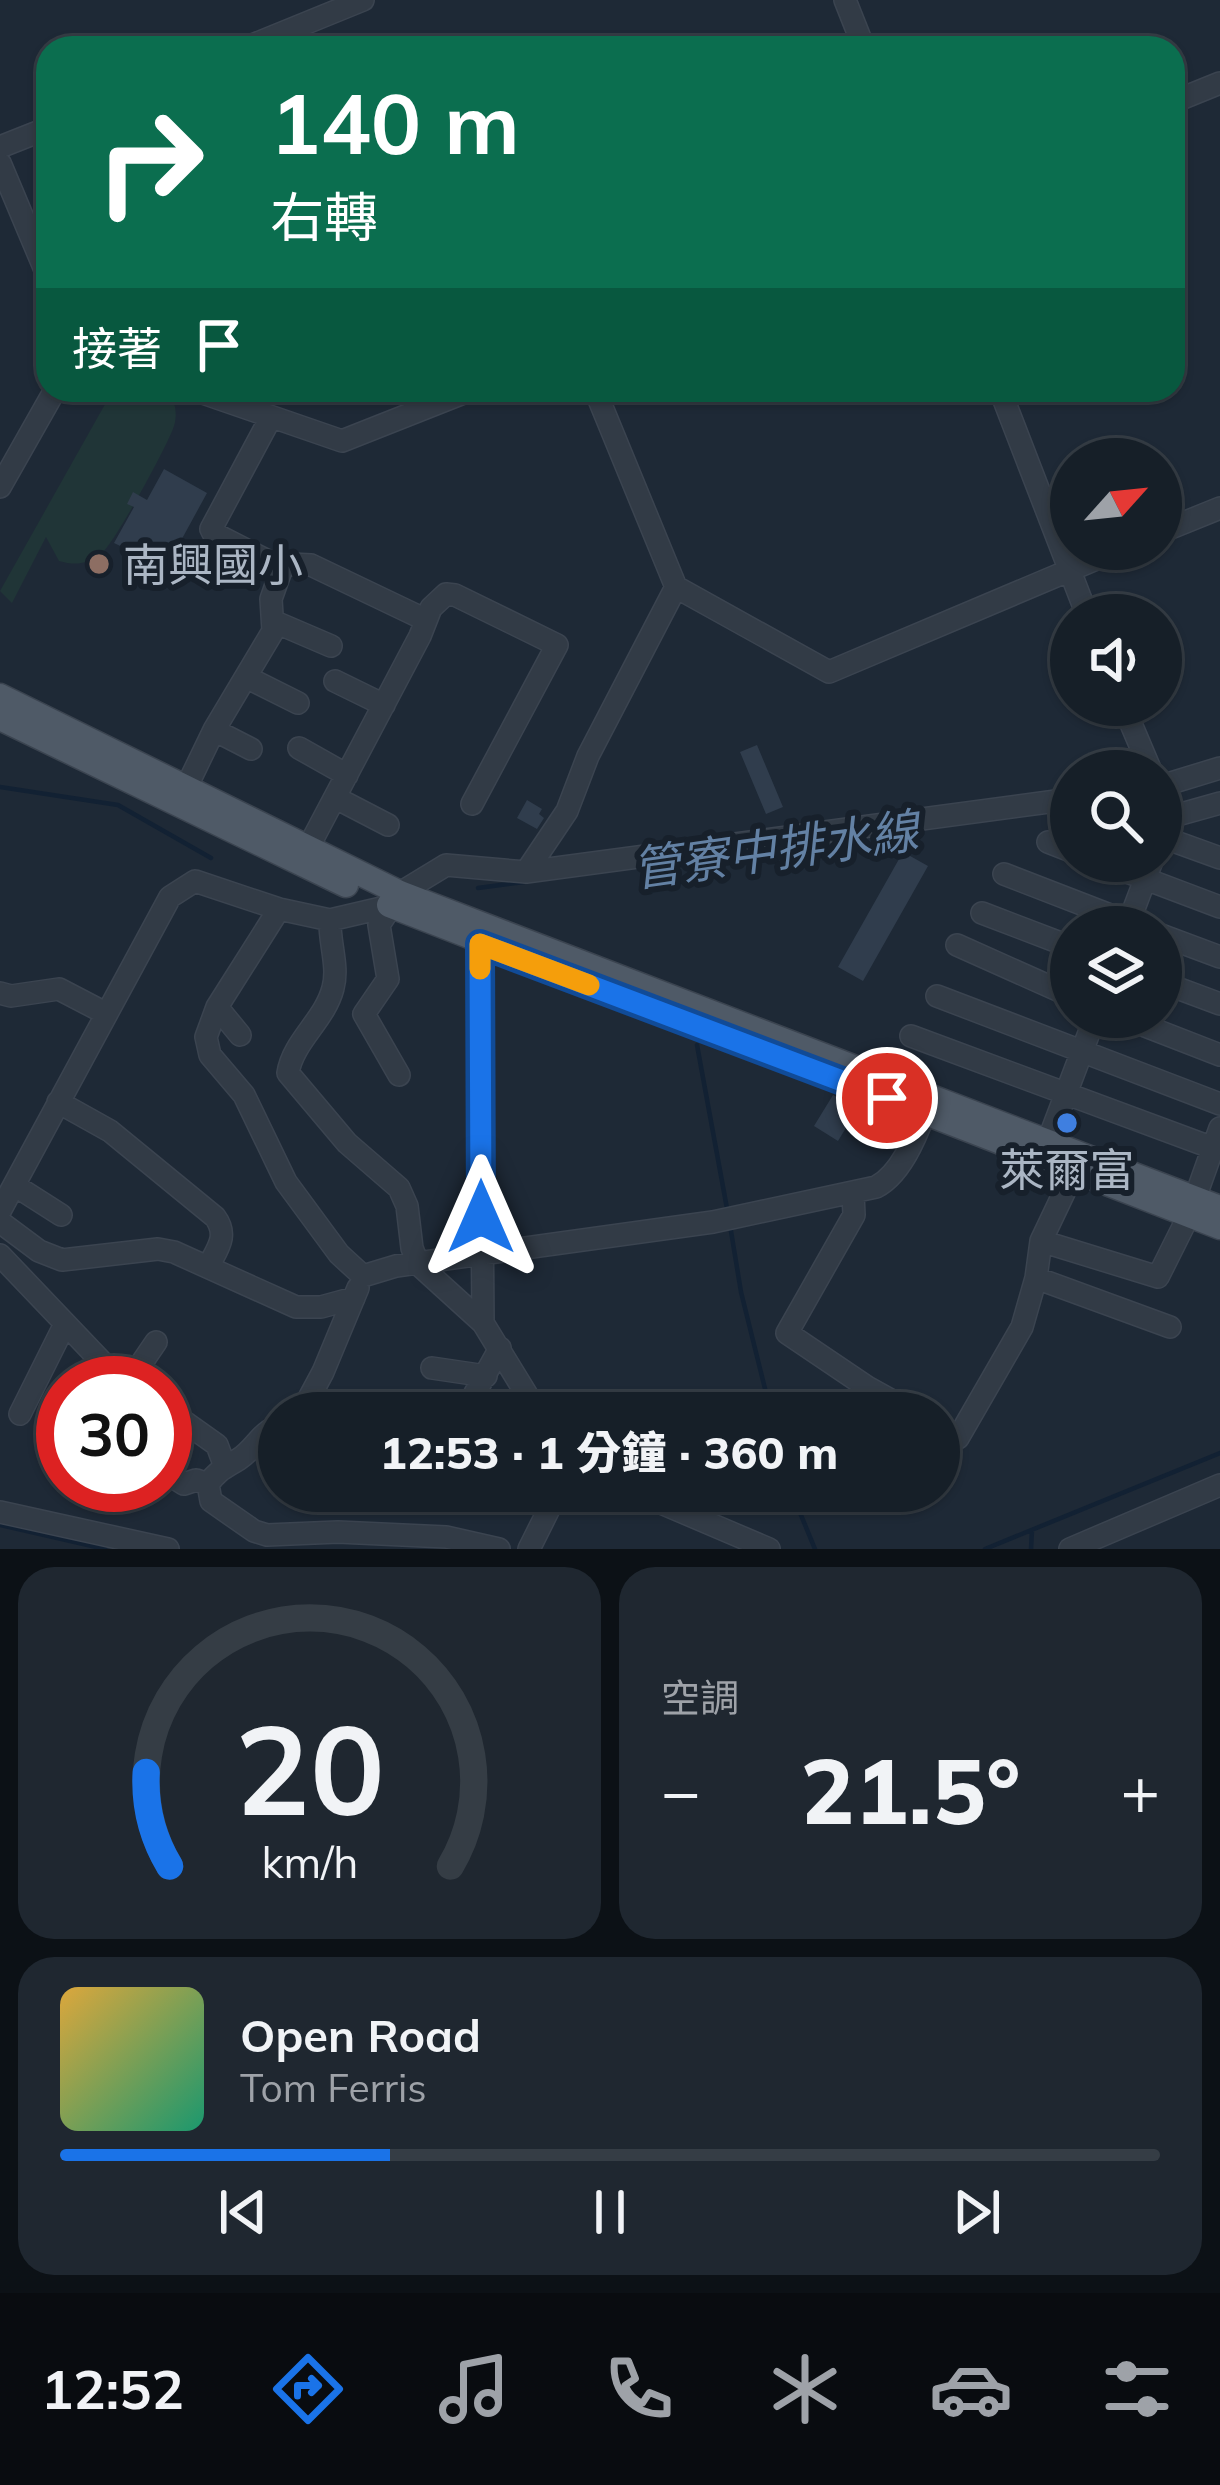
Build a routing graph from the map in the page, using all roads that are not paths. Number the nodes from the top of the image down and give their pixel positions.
1 (363, 0) edge
2 (845, 0) edge
3 (274, 36) edge
4 (859, 36) edge
5 (1220, 83) edge
6 (1185, 97) edge
7 (36, 133) edge
8 (0, 147) edge
9 (0, 164) edge
10 (36, 249) edge
11 (48, 402) edge
12 (229, 402) edge
13 (441, 402) edge
14 (600, 402) edge
15 (1005, 402) edge
16 (272, 417) junction
17 (0, 488) edge
18 (1220, 508) edge
19 (1050, 516) edge
20 (1182, 523) edge
21 (283, 565) junction
22 (1069, 570) edge
23 (676, 587) junction
24 (426, 620) junction
25 (275, 622) junction
26 (332, 646) dead end
27 (245, 677) junction
28 (335, 681) dead end
29 (0, 696) edge
30 (298, 703) dead end
31 (384, 705) junction
32 (0, 718) edge
33 (214, 730) junction
34 (298, 748) dead end
35 (251, 749) dead end
36 (1220, 768) edge
37 (347, 775) junction
38 (1182, 780) edge
39 (186, 788) junction
40 (336, 798) junction
41 (1050, 802) edge
42 (472, 804) dead end
43 (1217, 807) edge
44 (1182, 819) edge
45 (388, 825) dead end
46 (1182, 837) edge
47 (308, 848) junction
48 (1220, 858) edge
49 (526, 872) junction
50 (1004, 874) dead end
51 (1172, 882) edge
52 (395, 900) junction
53 (1084, 906) edge
54 (1220, 907) edge
55 (279, 909) junction
56 (982, 913) dead end
57 (330, 920) junction
58 (1050, 939) edge
59 (1182, 942) edge
60 (480, 944) junction
61 (957, 945) dead end
62 (1220, 957) edge
63 (1050, 987) edge
64 (1182, 990) edge
65 (0, 992) edge
66 (937, 996) dead end
67 (1220, 1004) edge
68 (217, 1007) junction
69 (105, 1013) junction
70 (240, 1035) dead end
71 (911, 1036) dead end
72 (1087, 1038) edge
73 (1178, 1038) edge
74 (1082, 1051) junction
75 (1220, 1054) edge
76 (399, 1075) dead end
77 (1064, 1092) junction
78 (58, 1102) junction
79 (1220, 1103) edge
80 (928, 1104) junction
81 (1217, 1138) edge
82 (1044, 1150) junction
83 (1078, 1163) junction
84 (14, 1186) junction
85 (853, 1193) junction
86 (1192, 1207) junction
87 (1220, 1208) edge
88 (0, 1211) edge
89 (61, 1215) dead end
90 (0, 1222) edge
91 (1220, 1227) edge
92 (1041, 1241) junction
93 (0, 1255) edge
94 (481, 1256) junction
95 (418, 1264) junction
96 (208, 1267) junction
97 (1036, 1279) junction
98 (359, 1287) junction
99 (483, 1323) junction
100 (64, 1326) junction
101 (1170, 1327) dead end
102 (156, 1342) dead end
103 (500, 1348) junction
104 (96, 1356) edge
105 (145, 1356) edge
106 (432, 1368) dead end
107 (486, 1376) junction
108 (312, 1392) edge
109 (476, 1392) edge
110 (526, 1392) edge
111 (875, 1392) edge
112 (20, 1414) dead end
113 (192, 1427) edge
114 (960, 1435) edge
115 (258, 1440) edge
116 (224, 1464) junction
117 (192, 1481) edge
118 (208, 1484) junction
119 (1220, 1485) edge
120 (0, 1512) edge
121 (548, 1512) edge
122 (682, 1512) edge
123 (168, 1549) edge
124 (499, 1549) edge
125 (529, 1549) edge
126 (769, 1549) edge
127 (1070, 1549) edge

1 - 3 street
2 - 4 street
5 - 6 street
7 - 8 street
9 - 10 street
11 - 17 street
12 - 16 street
13 - 16 street
14 - 23 street
15 - 19 street
16 - 21 street
18 - 20 street
21 - 24 street
21 - 25 street
22 - 23 street
23 - 49 street
24 - 31 street
24 - 42 street
25 - 26 street
25 - 27 street
27 - 30 street
27 - 33 street
28 - 31 street
29 - 39 main road
31 - 37 street
32 - 52 main road
33 - 35 street
33 - 39 street
34 - 37 street
36 - 38 street
37 - 40 street
39 - 47 main road
40 - 45 street
40 - 47 street
41 - 49 street
43 - 44 street
46 - 48 street
47 - 52 main road
49 - 52 street
50 - 53 street
51 - 54 street
52 - 57 street
52 - 60 main road
52 - 76 street
52 - 80 main road
55 - 57 street
55 - 68 street
55 - 69 street
56 - 58 street
57 - 95 street
59 - 62 street
60 - 80 main road
60 - 94 street
61 - 63 street
64 - 67 street
65 - 69 street
66 - 74 street
68 - 70 street
68 - 98 street
69 - 78 street
71 - 77 street
72 - 74 street
73 - 75 street
74 - 77 street
74 - 79 street
77 - 81 street
77 - 82 street
78 - 84 street
78 - 96 street
80 - 82 main road
80 - 85 street
81 - 86 street
82 - 83 main road
83 - 86 main road
83 - 92 street
84 - 88 street
84 - 89 street
85 - 94 street
85 - 111 street
86 - 87 main road
86 - 91 main road
86 - 92 street
90 - 96 street
92 - 97 street
93 - 100 street
94 - 95 street
94 - 99 street
95 - 98 street
95 - 99 street
96 - 98 street
97 - 101 street
97 - 114 street
98 - 108 street
99 - 103 street
100 - 104 street
100 - 112 street
102 - 105 street
103 - 107 street
103 - 110 street
106 - 107 street
107 - 109 street
113 - 116 street
115 - 116 street
116 - 118 street
117 - 118 street
118 - 124 street
119 - 127 street
120 - 123 street
121 - 125 street
122 - 126 street

